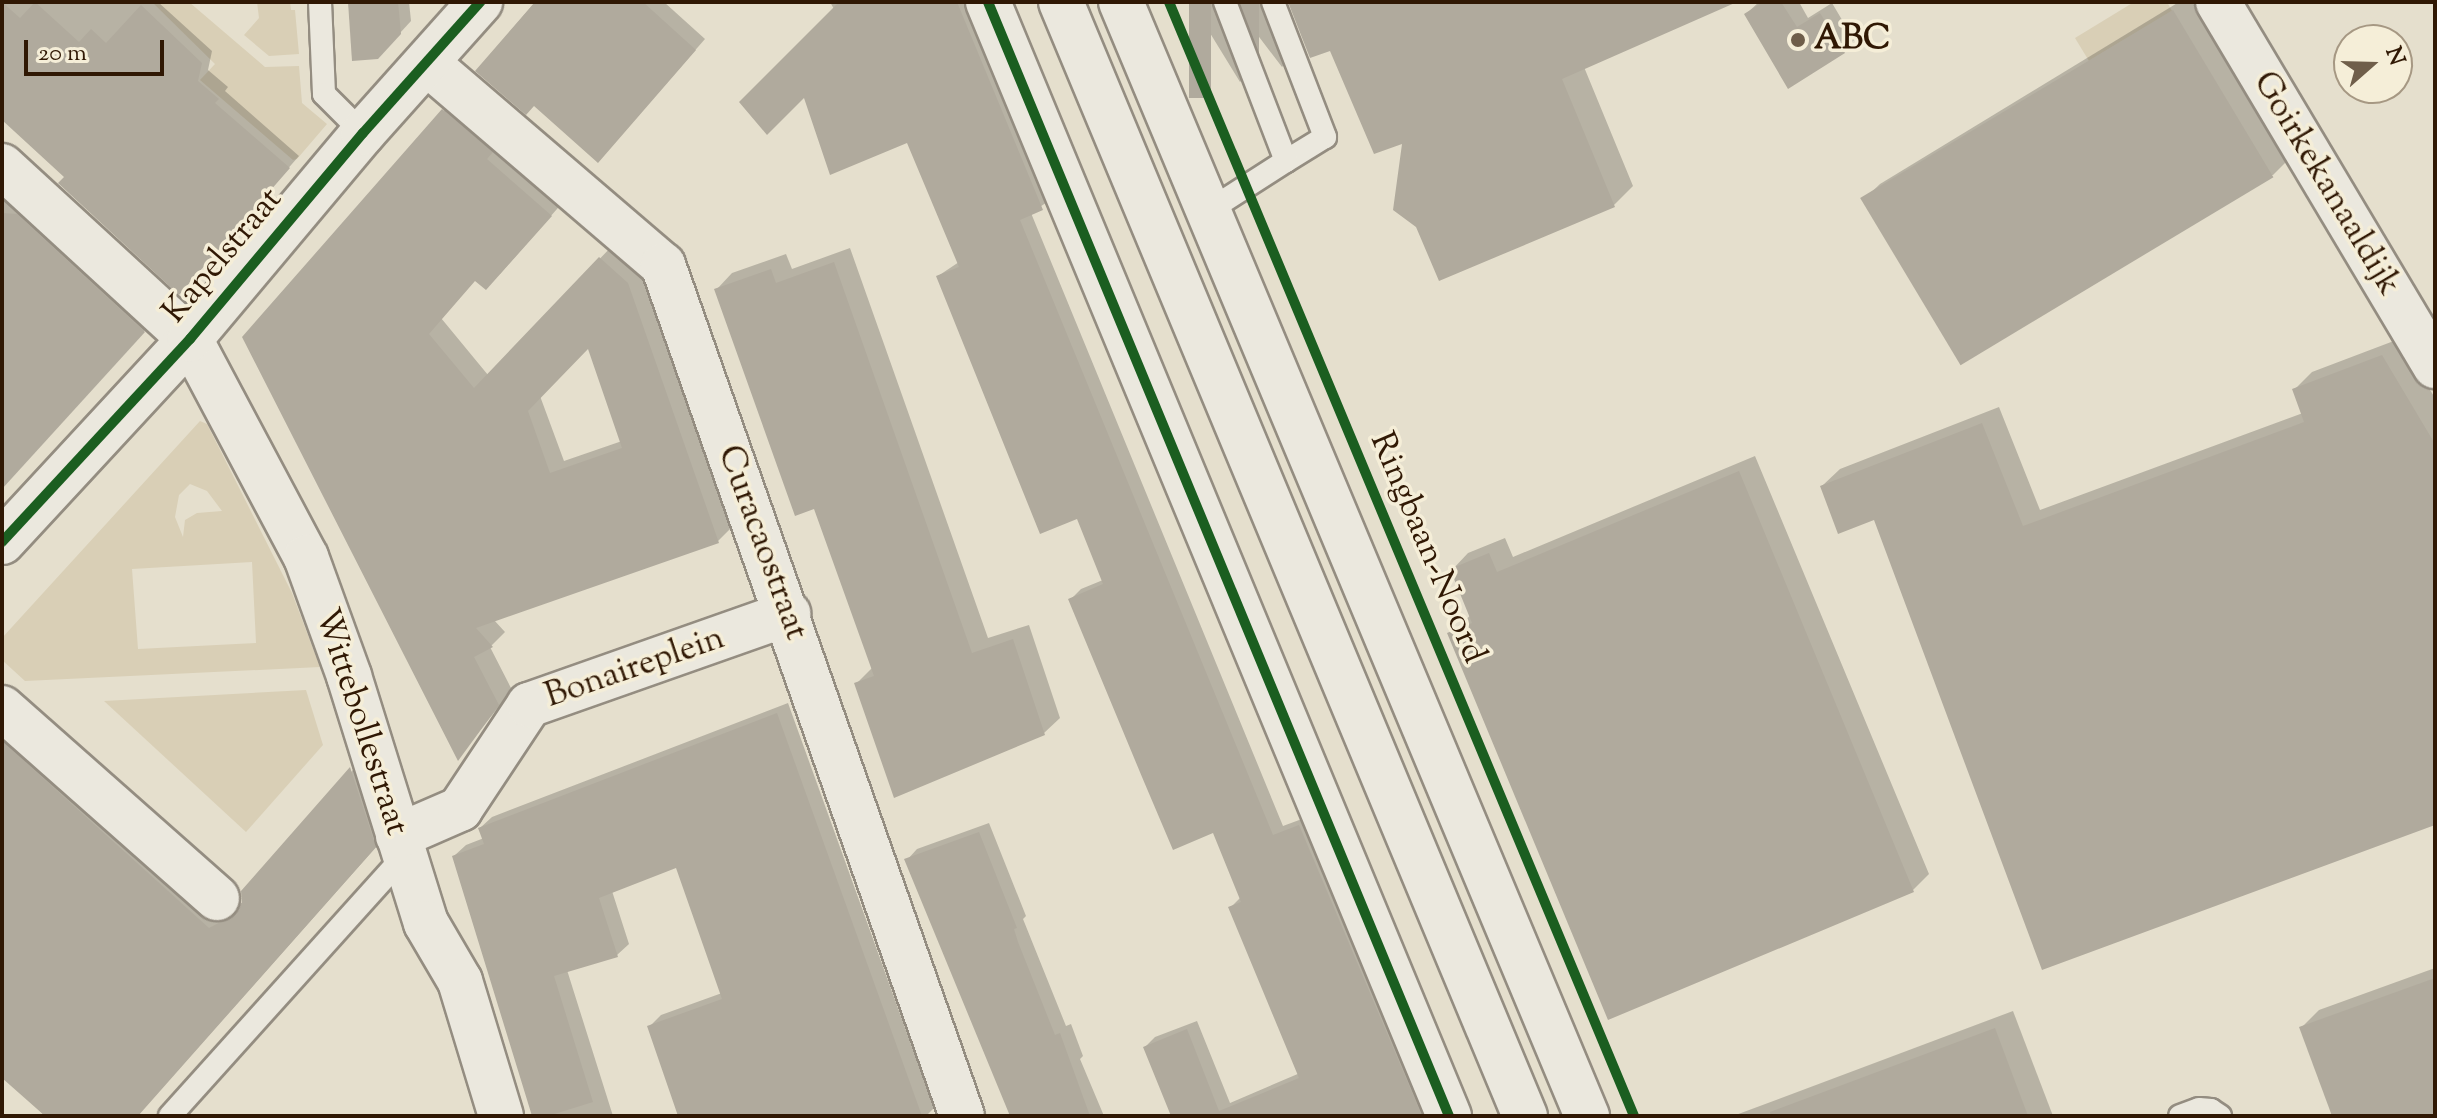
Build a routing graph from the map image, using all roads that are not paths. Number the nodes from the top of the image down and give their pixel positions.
1 (320, 2) edge
2 (480, 2) edge
3 (988, 2) edge
4 (1061, 2) edge
5 (1124, 2) edge
6 (1225, 2) edge
7 (1273, 2) edge
8 (2218, 2) edge
9 (427, 63) junction
10 (363, 133) junction
11 (1286, 161) junction
12 (2, 166) edge
13 (1208, 211) junction
14 (190, 339) junction
15 (2435, 366) edge
16 (2, 542) edge
17 (788, 614) junction
18 (2, 708) edge
19 (401, 846) junction
20 (217, 898) dead end
21 (170, 1116) edge
22 (501, 1116) edge
23 (962, 1116) edge
24 (1449, 1116) edge
25 (1525, 1116) edge
26 (1587, 1116) edge
27 (2180, 1116) edge
28 (2220, 1116) edge

1 - 10 lane
2 - 9 street, Kapelstraat
3 - 24 street
4 - 25 street
5 - 13 street
6 - 11 lane
7 - 11 lane
8 - 15 street, Goirkekanaaldijk
9 - 10 street, Kapelstraat
9 - 17 street, Curacaostraat
10 - 14 street, Kapelstraat
11 - 13 lane
12 - 14 street, Wittebollestraat
13 - 26 street
14 - 16 street, Kapelstraat
14 - 19 street, Wittebollestraat
17 - 19 street, Bonaireplein
17 - 23 street, Curacaostraat
18 - 20 street
19 - 21 lane
19 - 22 street, Wittebollestraat
27 - 28 lane

